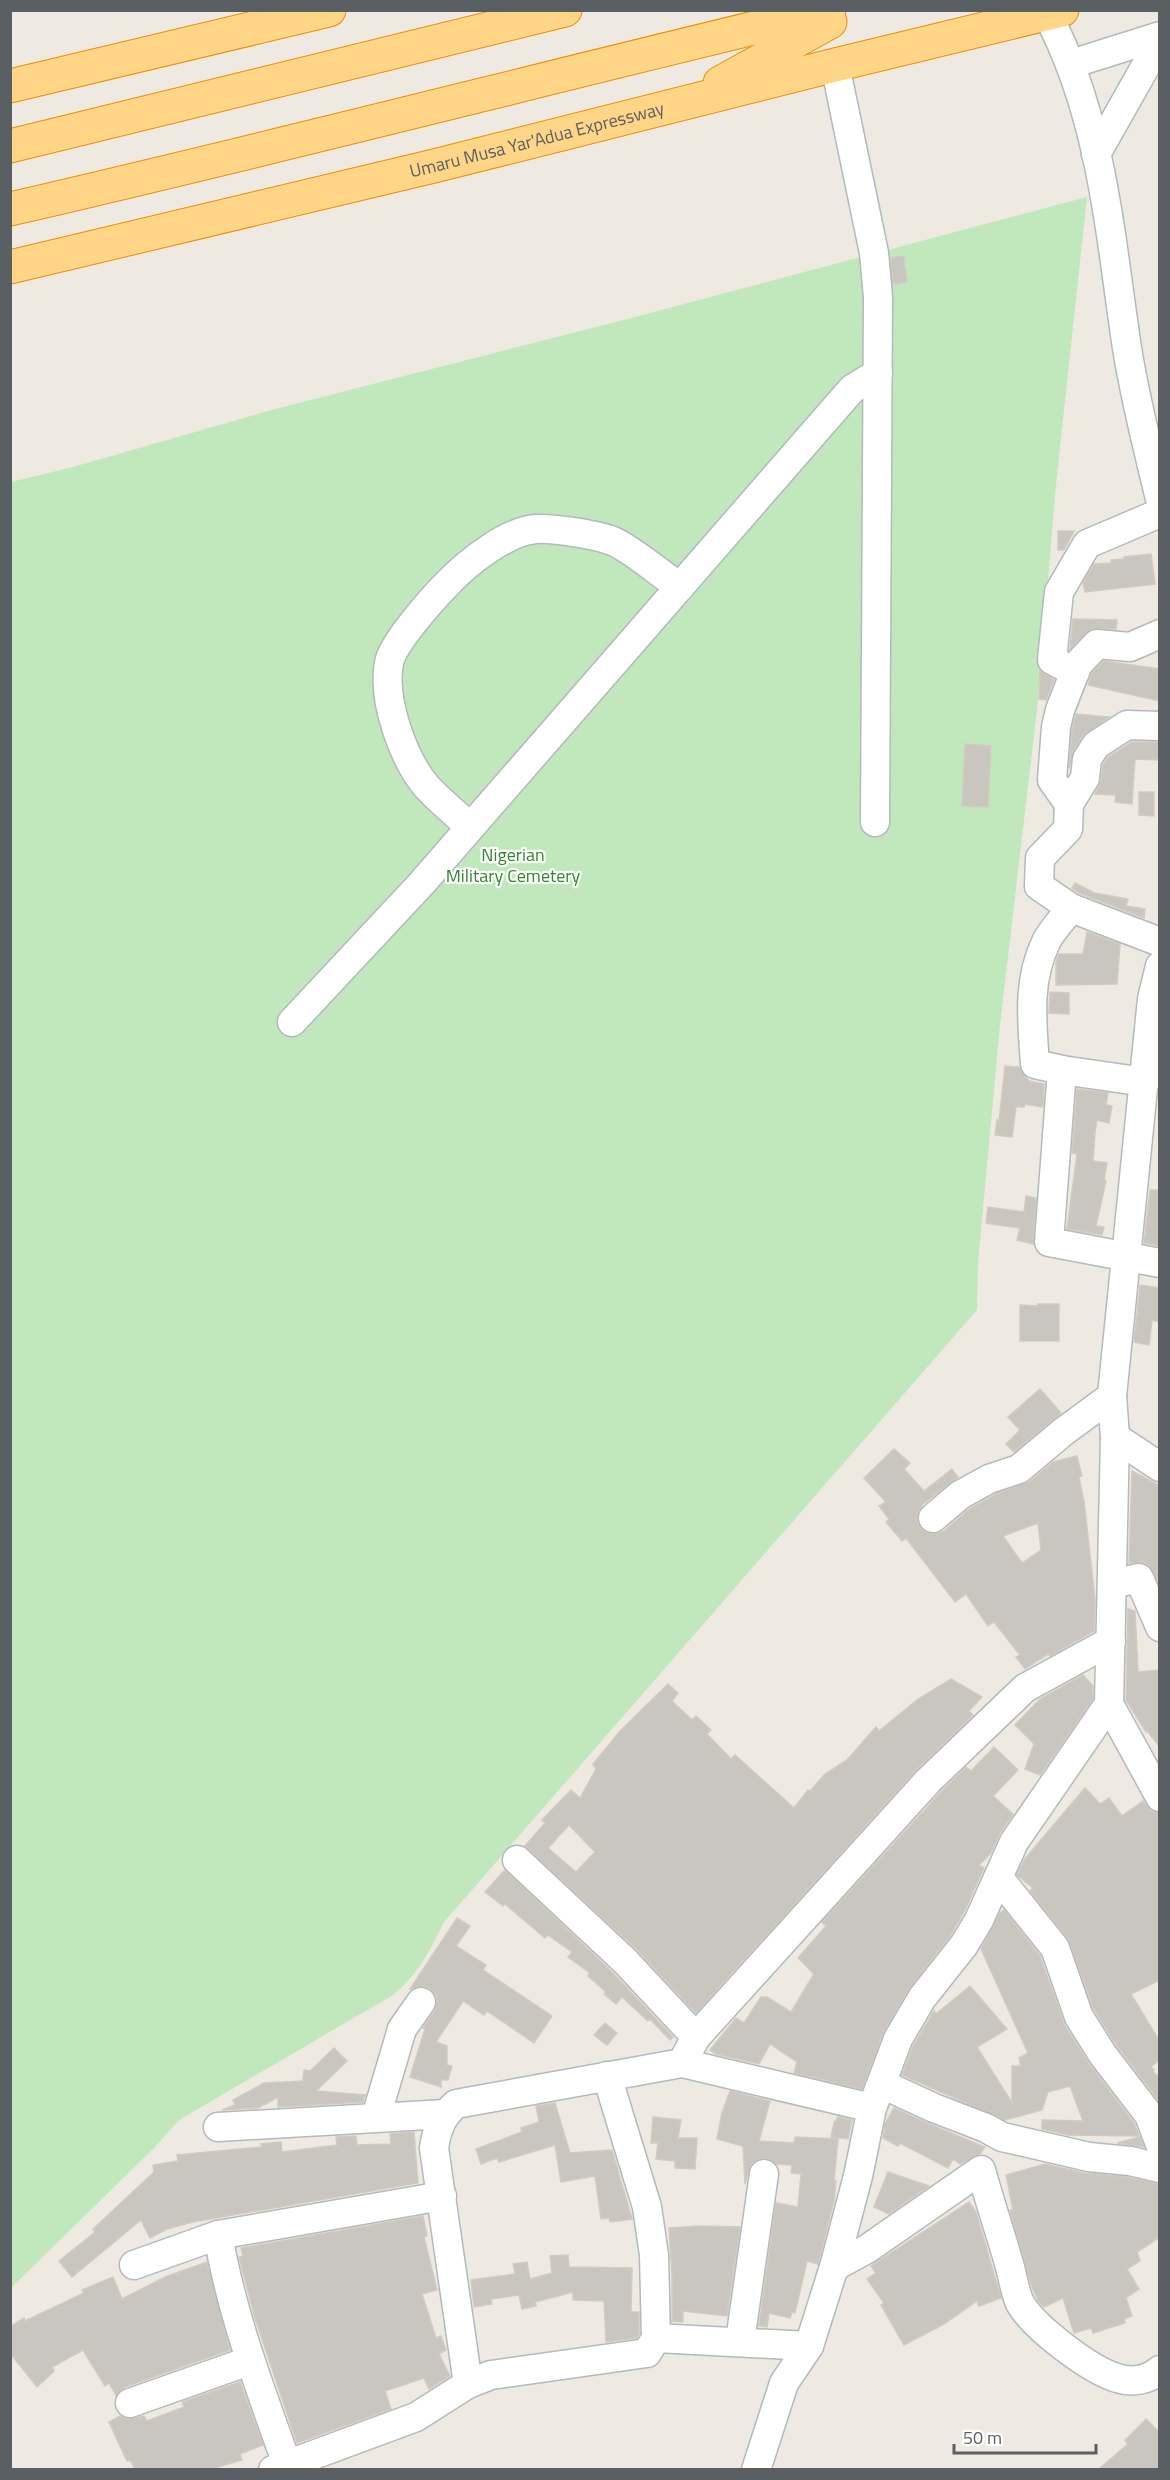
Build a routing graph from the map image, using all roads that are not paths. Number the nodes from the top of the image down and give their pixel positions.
1 (329, 10) edge
2 (565, 10) edge
3 (830, 10) edge
4 (850, 10) edge
5 (1054, 12) edge
6 (1160, 36) edge
7 (1160, 41) edge
8 (1071, 64) junction
9 (835, 65) junction
10 (10, 86) edge
11 (680, 106) junction
12 (10, 146) edge
13 (1096, 154) junction
14 (10, 209) edge
15 (10, 267) edge
16 (878, 373) junction
17 (1157, 481) edge
18 (1160, 513) edge
19 (680, 587) junction
20 (1160, 634) edge
21 (1075, 672) junction
22 (1160, 726) edge
23 (1070, 804) junction
24 (875, 822) dead end
25 (470, 827) junction
26 (1071, 908) junction
27 (1160, 942) edge
28 (1160, 966) edge
29 (1156, 1000) edge
30 (292, 1022) dead end
31 (1062, 1070) junction
32 (1144, 1082) junction
33 (1127, 1257) junction
34 (1160, 1263) edge
35 (1112, 1396) junction
36 (1115, 1437) junction
37 (1160, 1467) edge
38 (933, 1518) dead end
39 (1149, 1572) edge
40 (1112, 1584) junction
41 (1160, 1627) edge
42 (1111, 1641) junction
43 (1109, 1704) junction
44 (1160, 1797) edge
45 (517, 1860) dead end
46 (999, 1878) junction
47 (421, 2002) dead end
48 (696, 2037) junction
49 (682, 2063) junction
50 (607, 2076) junction
51 (877, 2096) junction
52 (445, 2114) junction
53 (376, 2117) junction
54 (218, 2127) dead end
55 (1002, 2137) junction
56 (1160, 2145) edge
57 (1160, 2168) edge
58 (981, 2170) junction
59 (764, 2174) dead end
60 (442, 2196) junction
61 (218, 2235) junction
62 (134, 2265) dead end
63 (834, 2267) junction
64 (656, 2338) junction
65 (740, 2341) junction
66 (809, 2346) junction
67 (249, 2361) junction
68 (1160, 2370) edge
69 (468, 2384) junction
70 (130, 2403) dead end
71 (280, 2467) edge
72 (756, 2469) edge

1 - 10 highway
2 - 12 highway
3 - 14 highway
4 - 11 highway
5 - 8 street
5 - 9 highway, Umaru Musa Yar'Adua Expressway
6 - 8 street
7 - 13 street
8 - 13 street
9 - 11 highway, Umaru Musa Yar'Adua Expressway
9 - 16 street
11 - 15 highway, Umaru Musa Yar'Adua Expressway
13 - 17 street
16 - 19 street
16 - 24 street
18 - 21 street
19 - 25 street
19 - 25 street
20 - 21 street
21 - 23 street
22 - 23 street
23 - 26 street
25 - 30 street
26 - 27 street
26 - 31 street
28 - 29 street
29 - 32 street
31 - 32 street
31 - 33 street
32 - 33 street
33 - 34 street
33 - 35 street
35 - 36 street
35 - 38 street
36 - 37 street
36 - 40 street
39 - 40 street
39 - 41 street
40 - 42 street
42 - 43 street
42 - 48 street
43 - 44 street
43 - 46 street
45 - 48 street
46 - 51 street
46 - 56 street
47 - 53 street
48 - 49 street
49 - 50 street
49 - 51 street
50 - 52 street
50 - 64 street
51 - 55 street
51 - 63 street
52 - 53 street
52 - 60 street
53 - 54 street
55 - 57 street
55 - 58 street
58 - 63 street
58 - 68 street
59 - 65 street
60 - 61 street
60 - 69 street
61 - 62 street
61 - 67 street
63 - 66 street
64 - 65 street
64 - 69 street
65 - 66 street
66 - 72 street
67 - 70 street
67 - 71 street
69 - 71 street

